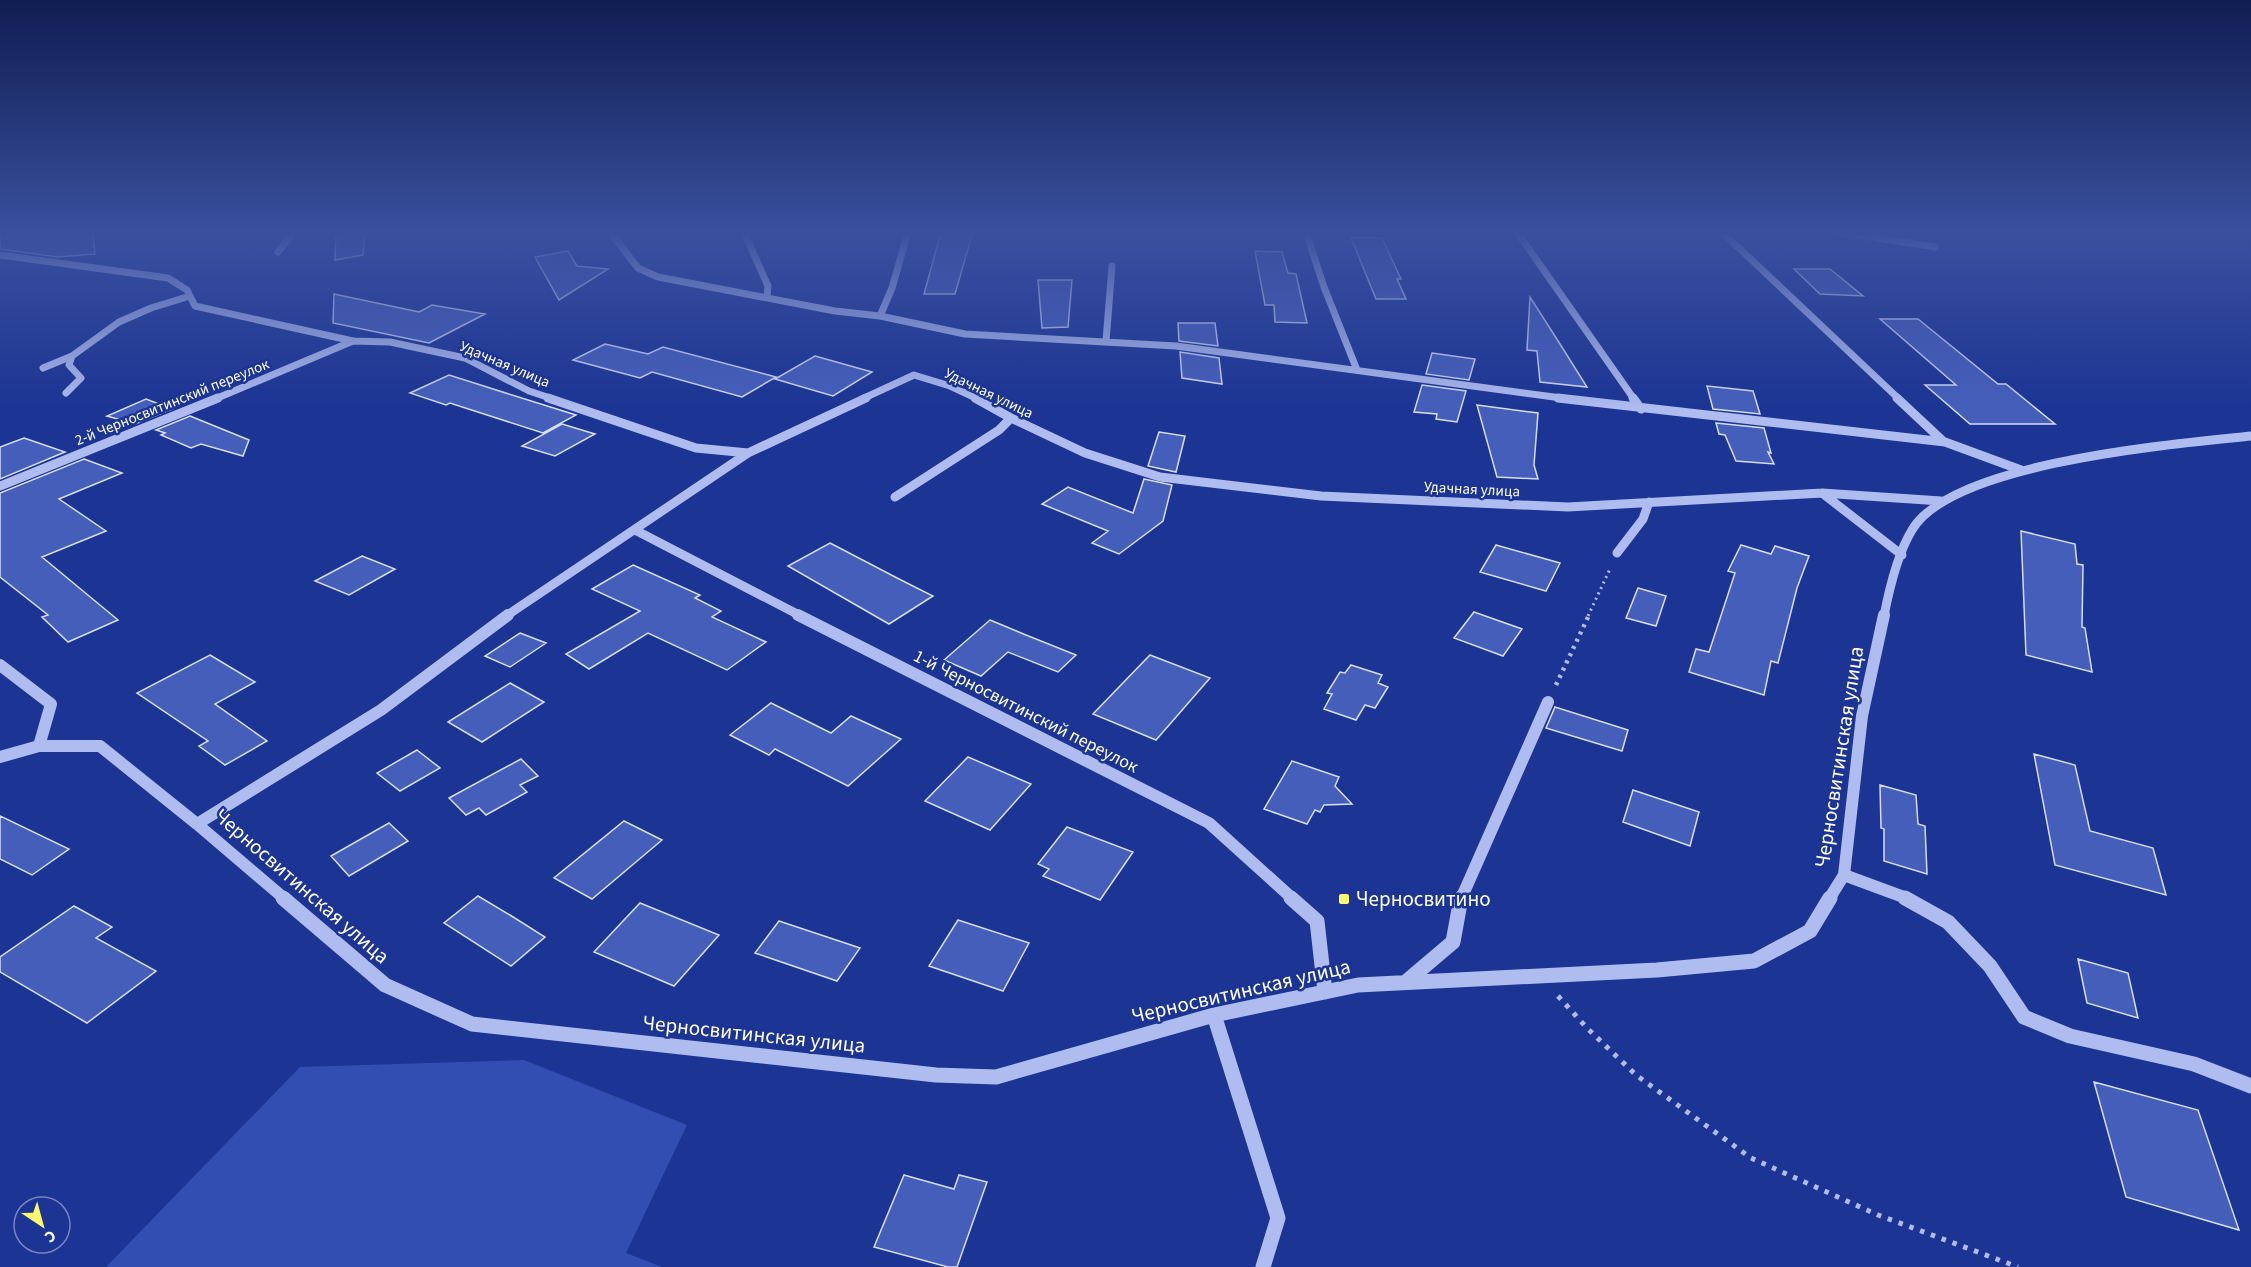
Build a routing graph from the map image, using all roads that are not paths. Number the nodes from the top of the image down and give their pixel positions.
1 (188, 291) edge
2 (735, 291) edge
3 (768, 291) edge
4 (891, 291) edge
5 (1110, 291) edge
6 (1326, 291) edge
7 (1558, 291) edge
8 (1785, 291) edge
9 (190, 296) junction
10 (767, 297) junction
11 (880, 316) junction
12 (353, 341) junction
13 (1106, 341) junction
14 (72, 356) junction
15 (43, 368) dead end
16 (1357, 370) junction
17 (66, 393) dead end
18 (1641, 409) junction
19 (1011, 418) junction
20 (2251, 436) edge
21 (1945, 442) junction
22 (748, 453) junction
23 (2021, 470) junction
24 (0, 486) edge
25 (1822, 493) junction
26 (895, 497) dead end
27 (1941, 501) junction
28 (1649, 502) junction
29 (635, 530) junction
30 (1617, 553) road end
31 (1902, 555) junction
32 (0, 665) edge
33 (1548, 702) road end
34 (39, 746) junction
35 (0, 757) edge
36 (197, 824) junction
37 (1844, 875) junction
38 (1407, 981) junction
39 (1325, 992) junction
40 (1214, 1015) junction
41 (2251, 1086) edge
42 (1263, 1267) edge

1 - 9 street, Удачная улица
2 - 10 street
3 - 10 street
4 - 11 street
5 - 13 street
6 - 16 street
7 - 18 street
8 - 21 street
9 - 12 street, Удачная улица
9 - 14 street
10 - 11 street
11 - 13 street
12 - 22 street, Удачная улица
12 - 24 street, 2-й Черносвитинский переулок
13 - 16 street
14 - 15 street
14 - 17 street
16 - 18 street
18 - 21 street
19 - 22 street, Удачная улица
19 - 26 street
19 - 28 street, Удачная улица
20 - 23 street, Черносвитинская улица
21 - 23 street
22 - 29 street
23 - 27 street, Черносвитинская улица
25 - 27 street, Удачная улица
25 - 28 street, Удачная улица
25 - 31 street
27 - 31 street, Черносвитинская улица
28 - 30 street
29 - 36 street
29 - 39 street, 1-й Черносвитинский переулок
31 - 37 street, Черносвитинская улица
32 - 34 street
33 - 38 street
34 - 35 street, Черносвитинская улица
34 - 36 street, Черносвитинская улица
36 - 40 street, Черносвитинская улица
37 - 38 street, Черносвитинская улица
37 - 41 street
38 - 39 street, Черносвитинская улица
39 - 40 street, Черносвитинская улица
40 - 42 street

